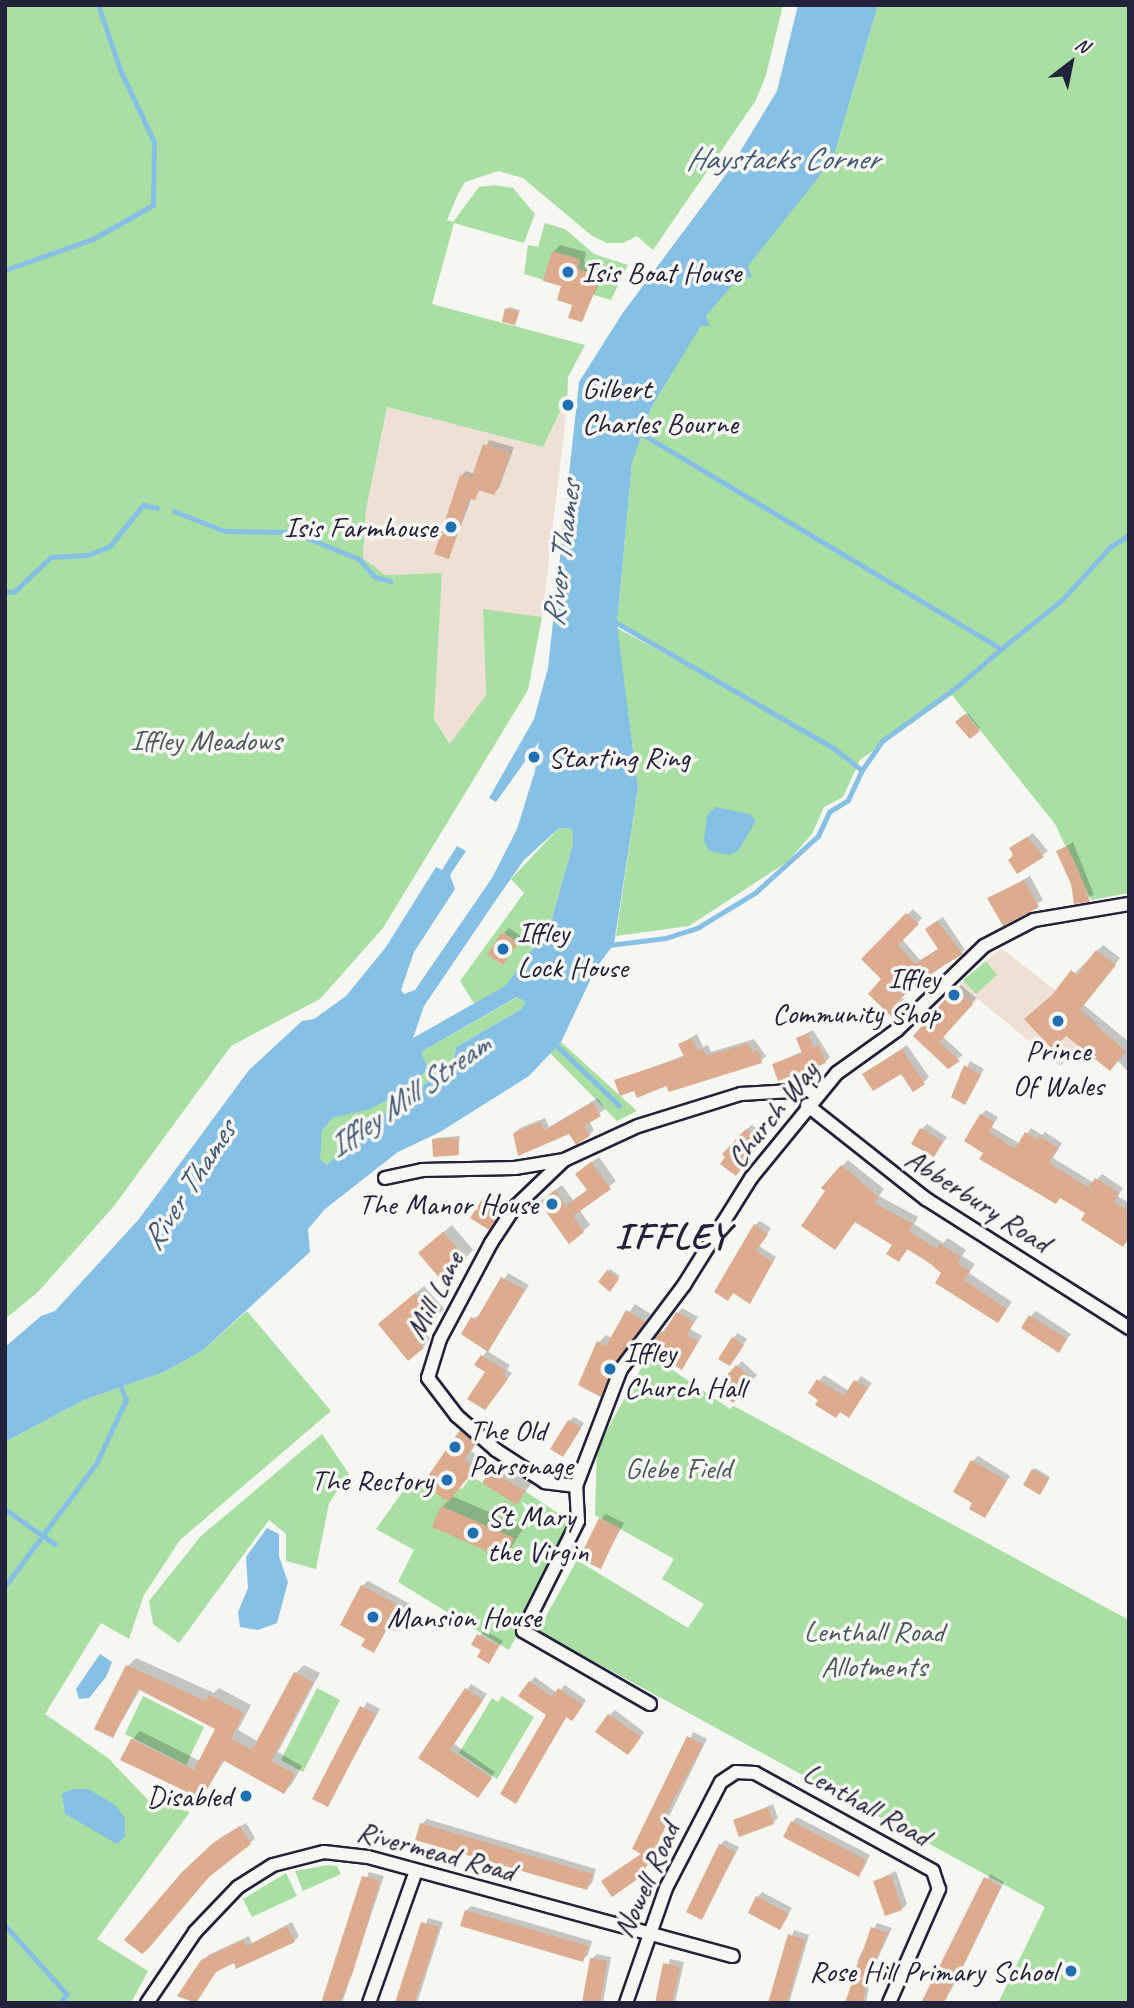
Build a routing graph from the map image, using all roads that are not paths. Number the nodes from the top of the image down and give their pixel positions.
1 (1129, 904) edge
2 (811, 1100) junction
3 (564, 1160) junction
4 (385, 1178) dead end
5 (1129, 1328) edge
6 (576, 1486) junction
7 (650, 1704) dead end
8 (721, 1782) joint
9 (416, 1871) junction
10 (647, 1935) junction
11 (733, 1956) dead end
12 (147, 2003) edge
13 (369, 2003) edge
14 (626, 2003) edge
15 (889, 2003) edge

1 - 2 street, Church Way
2 - 3 street, Mill Lane
2 - 5 street, Abberbury Road
2 - 6 street, Church Way
3 - 4 street, Mill Lane
3 - 6 street, Mill Lane
6 - 7 street
8 - 10 street, Nowell Road
8 - 15 street, Lenthall Road
9 - 10 street, Rivermead Road
9 - 12 street, Rivermead Road
9 - 13 street
10 - 11 street, Rivermead Road
10 - 14 street, Nowell Road

